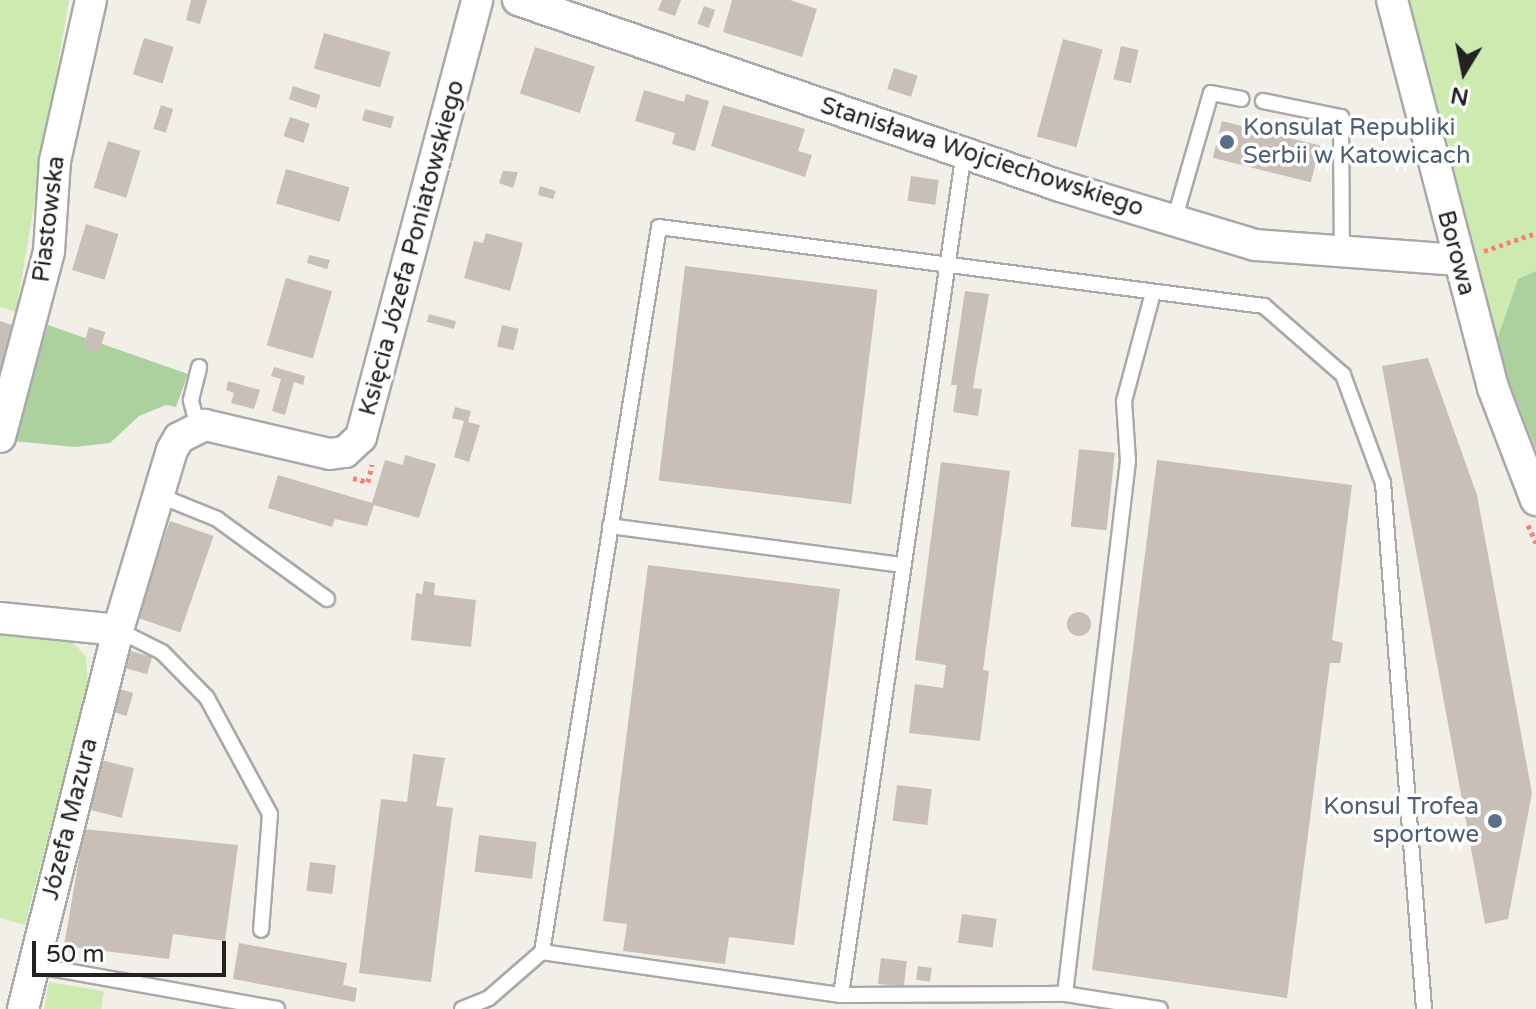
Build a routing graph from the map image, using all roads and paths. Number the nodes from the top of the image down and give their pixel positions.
1 (91, 0) edge
2 (477, 0) edge
3 (518, 0) edge
4 (1392, 0) edge
5 (1241, 99) dead end
6 (1263, 101) dead end
7 (964, 152) junction
8 (1174, 221) junction
9 (1536, 233) edge
10 (1342, 251) junction
11 (1457, 260) junction
12 (946, 268) junction
13 (1153, 293) junction
14 (199, 367) dead end
15 (198, 427) junction
16 (0, 437) edge
17 (375, 452) dead end
18 (339, 474) dead end
19 (158, 495) junction
20 (1536, 500) edge
21 (610, 526) junction
22 (903, 565) junction
23 (327, 599) dead end
24 (0, 618) edge
25 (118, 630) junction
26 (261, 930) dead end
27 (542, 952) junction
28 (33, 965) junction
29 (1065, 994) junction
30 (841, 995) junction
31 (23, 1009) edge
32 (277, 1009) edge
33 (462, 1009) edge
34 (1160, 1009) edge
35 (1424, 1009) edge

1 - 16 street, Piastowska
2 - 15 street, Księcia Józefa Poniatowskiego
3 - 7 street, Stanisława Wojciechowskiego
4 - 11 street, Borowa
5 - 8 lane
6 - 10 lane
7 - 8 street, Stanisława Wojciechowskiego
7 - 12 lane
8 - 10 street, Stanisława Wojciechowskiego
9 - 11 path
10 - 11 street, Stanisława Wojciechowskiego
11 - 20 street, Borowa
12 - 13 lane
12 - 21 lane
12 - 22 lane
13 - 29 lane
13 - 35 lane
14 - 15 lane
15 - 19 street
17 - 18 path
19 - 23 lane
19 - 25 street
21 - 22 lane
21 - 27 lane
22 - 30 lane
24 - 25 street
25 - 26 lane
25 - 28 street, Józefa Mazura
27 - 30 lane
27 - 33 lane
28 - 31 street, Józefa Mazura
28 - 32 lane
29 - 30 lane
29 - 34 lane

